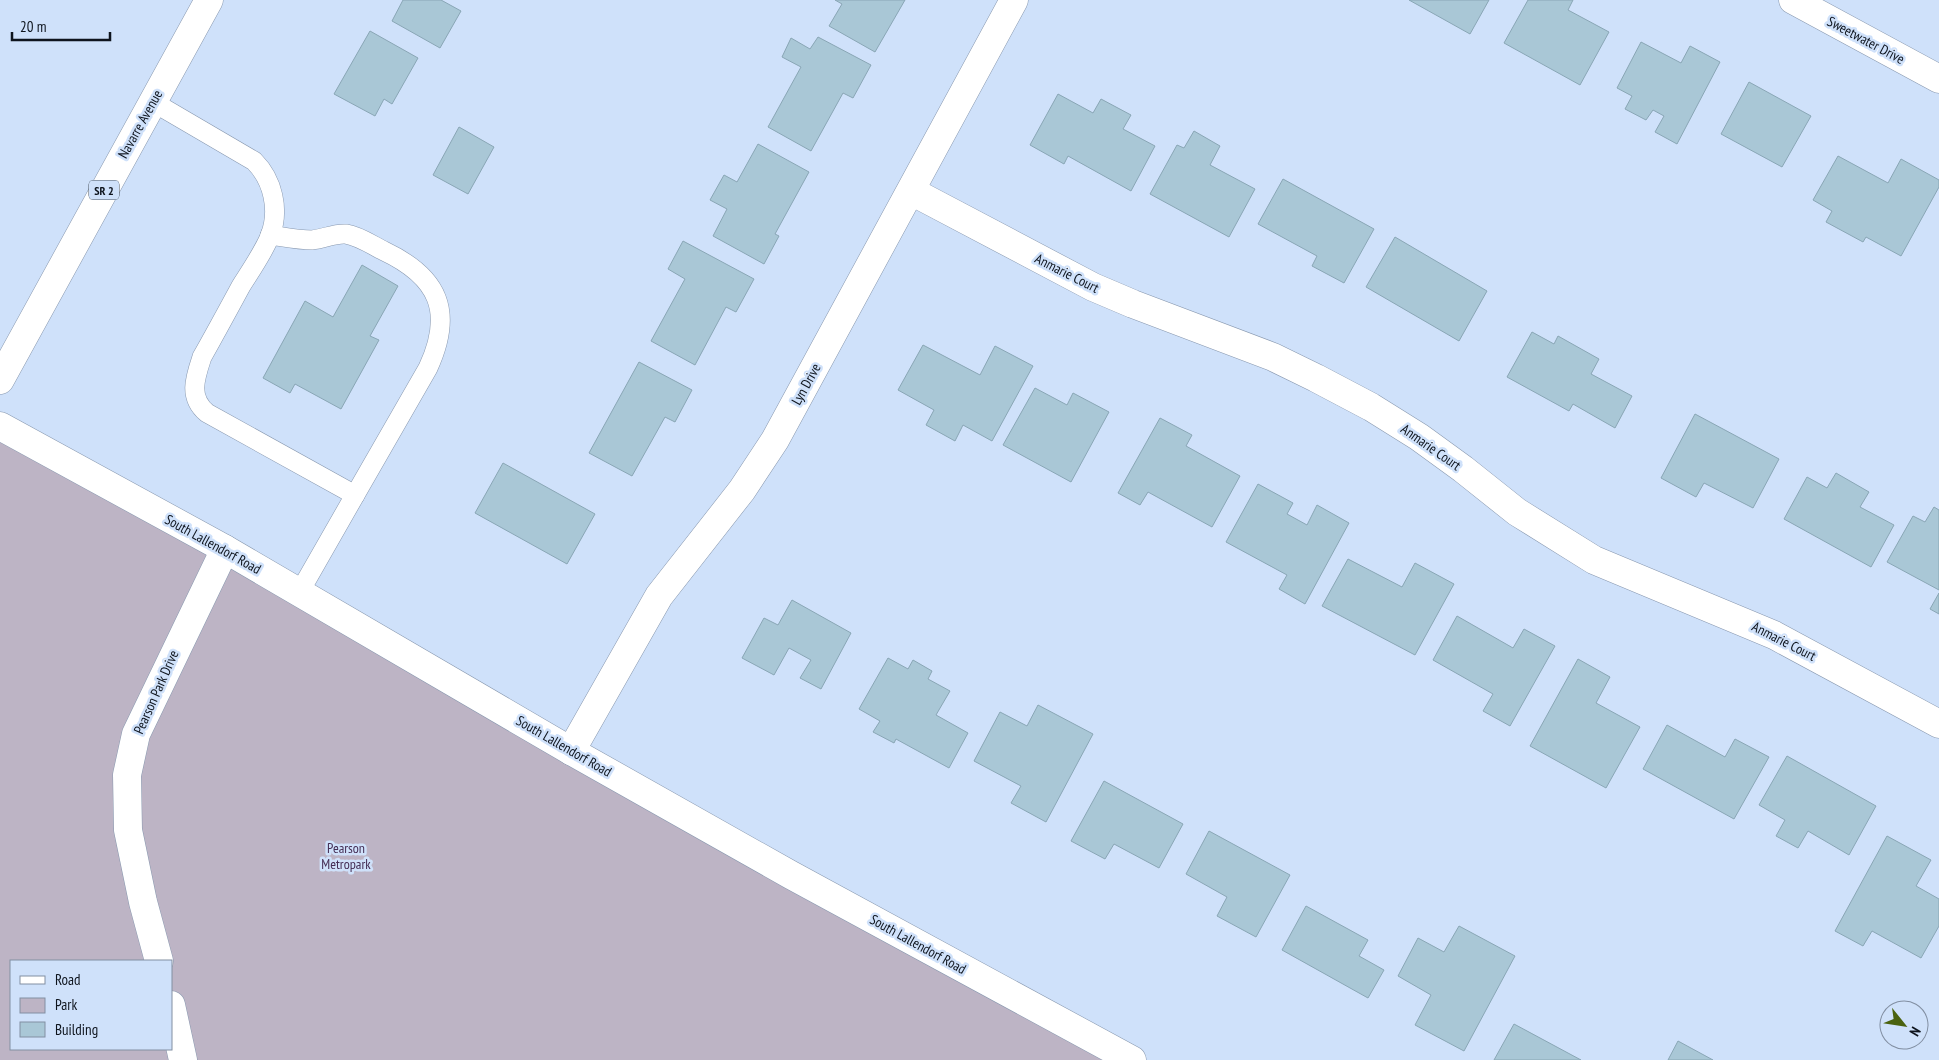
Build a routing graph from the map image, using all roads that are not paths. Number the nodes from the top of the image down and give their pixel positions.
1 (209, 0) edge
2 (1014, 0) edge
3 (1793, 0) edge
4 (1939, 79) edge
5 (153, 102) junction
6 (911, 191) junction
7 (270, 235) junction
8 (0, 380) edge
9 (0, 426) edge
10 (355, 495) junction
11 (225, 550) junction
12 (299, 592) junction
13 (1939, 724) edge
14 (571, 751) junction
15 (159, 960) edge
16 (172, 1010) edge
17 (183, 1060) edge
18 (1132, 1060) edge

1 - 5 main road, Navarre Avenue / SR 2
2 - 6 main road, Lyn Drive
3 - 4 main road, Sweetwater Drive
5 - 7 lane
5 - 8 main road, Navarre Avenue / SR 2
6 - 13 main road, Anmarie Court
6 - 14 main road, Lyn Drive
7 - 10 lane
7 - 10 lane
9 - 11 main road, South Lallendorf Road
10 - 12 lane
11 - 12 main road, South Lallendorf Road
11 - 15 main road, Pearson Park Drive
12 - 14 main road, South Lallendorf Road
14 - 18 main road, South Lallendorf Road
16 - 17 main road

